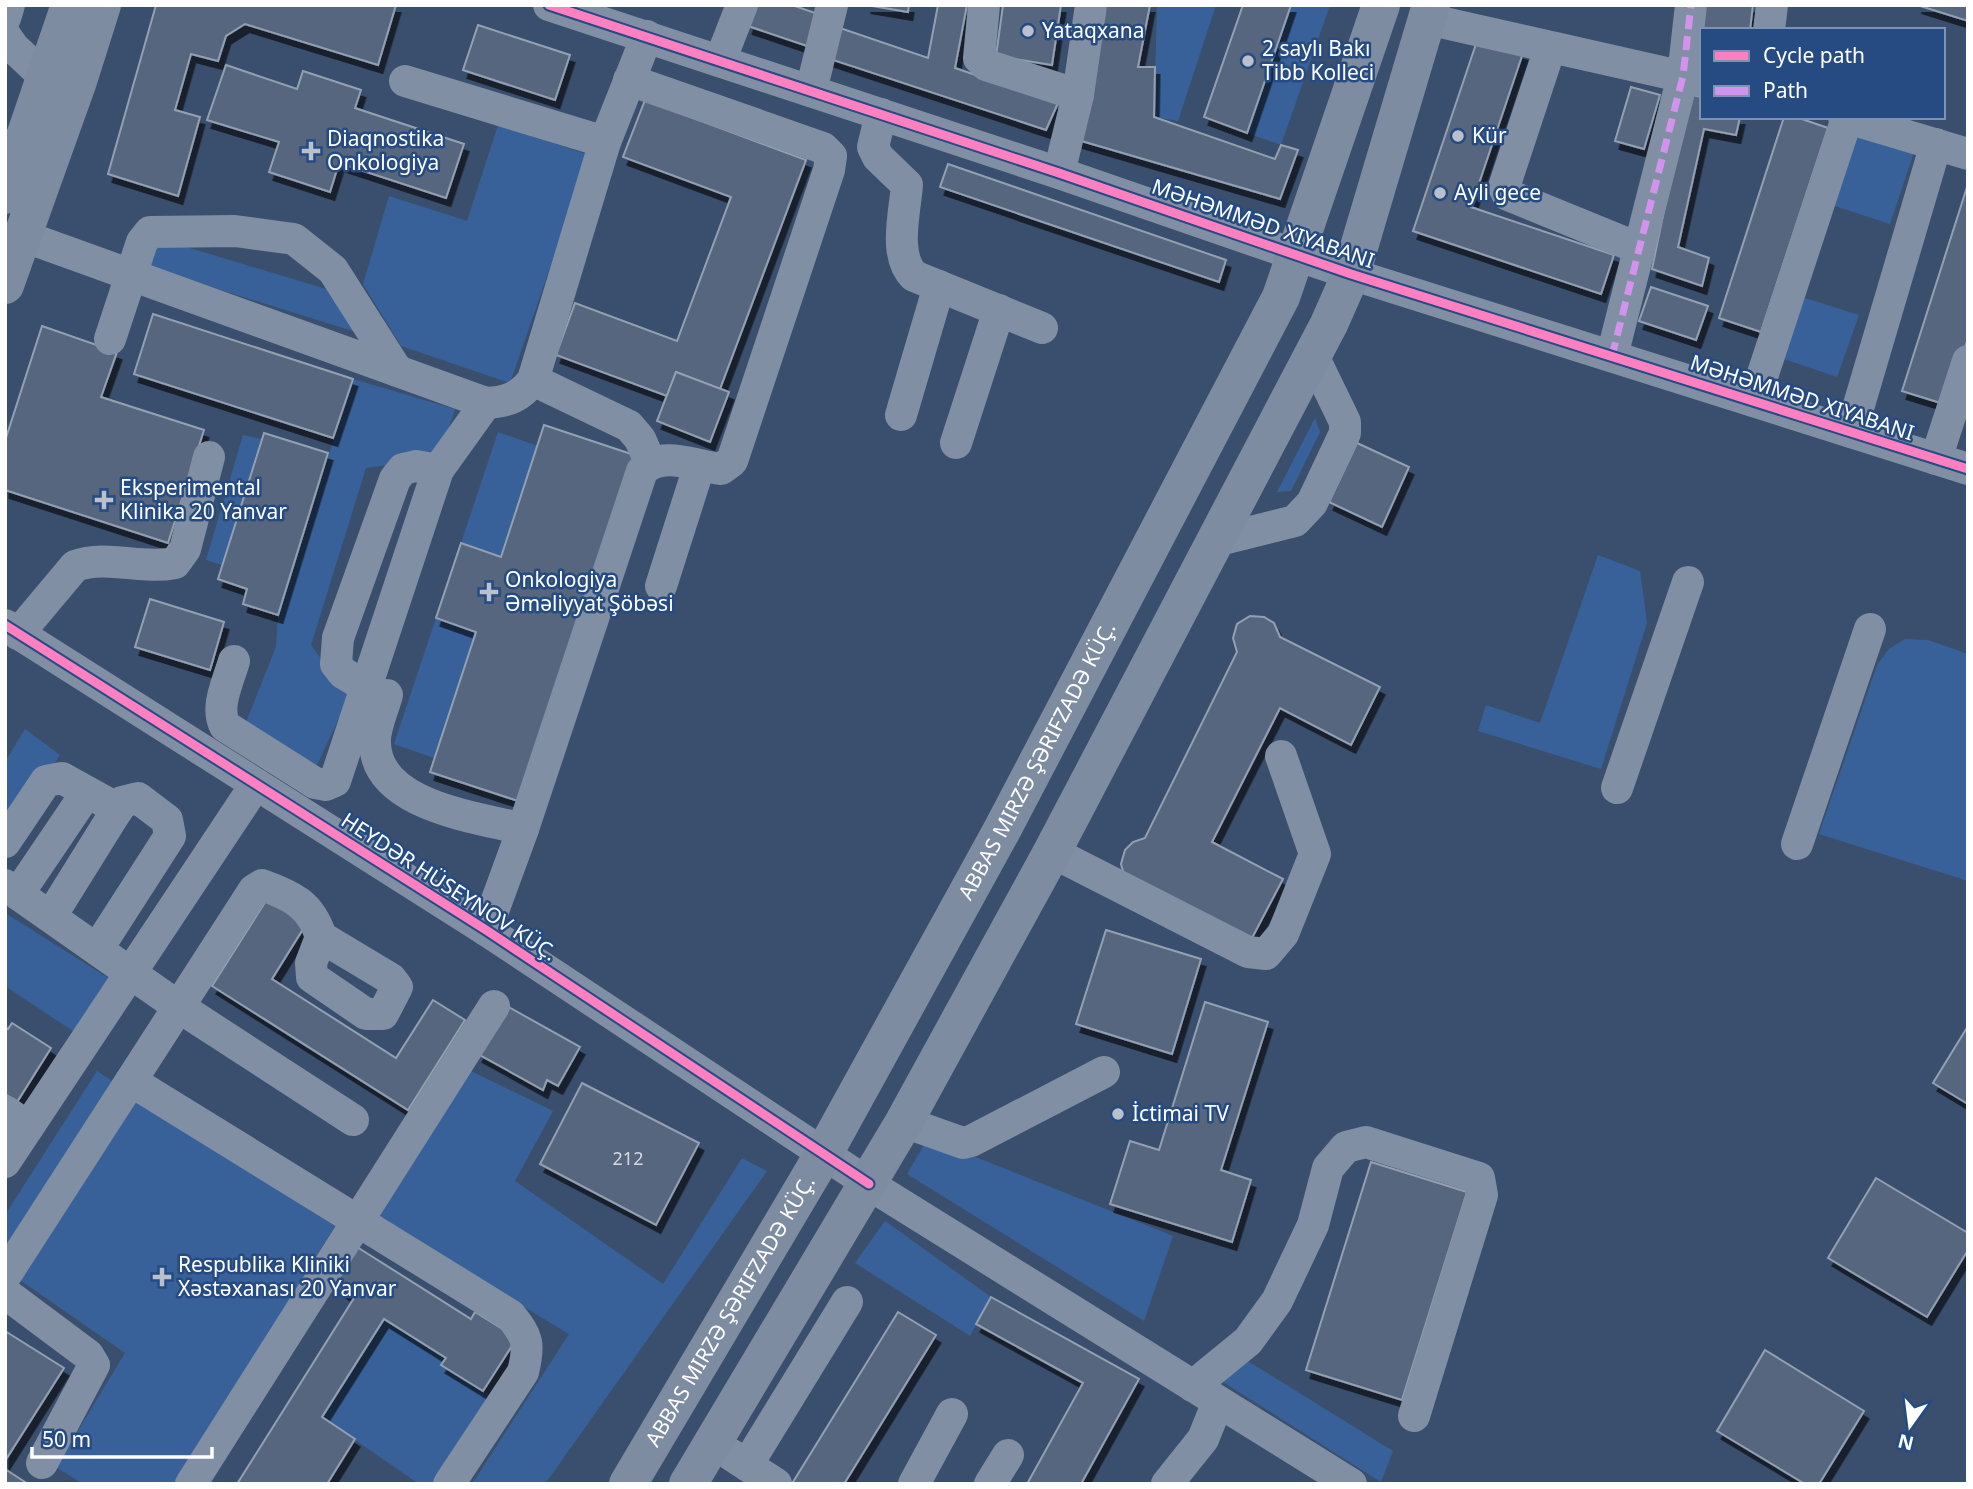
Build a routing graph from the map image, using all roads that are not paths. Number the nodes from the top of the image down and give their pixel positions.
1 (9, 5) edge
2 (70, 5) edge
3 (102, 5) edge
4 (548, 5) edge
5 (742, 5) edge
6 (832, 5) edge
7 (984, 5) edge
8 (1091, 5) edge
9 (1381, 5) edge
10 (1691, 5) edge
11 (1772, 5) edge
12 (1429, 12) edge
13 (5, 18) edge
14 (1769, 28) edge
15 (5, 35) edge
16 (647, 36) junction
17 (1550, 48) junction
18 (719, 61) junction
19 (1692, 78) edge
20 (47, 79) junction
21 (629, 80) junction
22 (405, 82) dead end
23 (811, 91) junction
24 (1078, 95) junction
25 (881, 114) junction
26 (1846, 119) edge
27 (1849, 119) edge
28 (605, 142) junction
29 (1936, 144) junction
30 (1968, 154) edge
31 (1059, 173) junction
32 (5, 195) edge
33 (23, 236) junction
34 (1638, 248) junction
35 (1297, 255) junction
36 (1351, 274) junction
37 (131, 276) junction
38 (5, 285) edge
39 (939, 286) junction
40 (999, 310) junction
41 (1042, 328) dead end
42 (110, 340) dead end
43 (1313, 356) junction
44 (1612, 356) junction
45 (1968, 361) edge
46 (396, 369) junction
47 (533, 380) junction
48 (1754, 401) junction
49 (486, 403) junction
50 (901, 415) dead end
51 (1851, 432) junction
52 (460, 442) junction
53 (956, 443) dead end
54 (209, 457) dead end
55 (1937, 459) junction
56 (650, 462) junction
57 (699, 467) junction
58 (1968, 469) edge
59 (438, 470) junction
60 (1215, 541) junction
61 (1688, 582) dead end
62 (661, 586) dead end
63 (1870, 629) dead end
64 (12, 630) edge
65 (234, 662) dead end
66 (368, 688) junction
67 (1281, 756) dead end
68 (256, 784) junction
69 (1617, 788) dead end
70 (87, 792) junction
71 (118, 809) junction
72 (523, 829) junction
73 (5, 842) edge
74 (1797, 845) dead end
75 (1052, 852) junction
76 (12, 889) edge
77 (51, 916) junction
78 (486, 930) junction
79 (321, 937) dead end
80 (98, 948) junction
81 (130, 972) junction
82 (494, 1006) dead end
83 (179, 1007) junction
84 (1104, 1072) dead end
85 (131, 1080) junction
86 (17, 1119) edge
87 (353, 1120) dead end
88 (904, 1122) junction
89 (823, 1155) junction
90 (5, 1162) edge
91 (869, 1184) junction
92 (357, 1222) junction
93 (5, 1276) edge
94 (5, 1293) edge
95 (847, 1303) dead end
96 (1206, 1394) junction
97 (953, 1414) dead end
98 (1414, 1416) dead end
99 (715, 1444) junction
100 (1008, 1455) dead end
101 (42, 1463) dead end
102 (747, 1465) junction
103 (1314, 1474) edge
104 (191, 1484) edge
105 (449, 1484) edge
106 (628, 1484) edge
107 (688, 1484) edge
108 (776, 1484) edge
109 (914, 1484) edge
110 (990, 1484) edge
111 (1167, 1484) edge
112 (1351, 1484) edge

1 - 13 street
2 - 20 main road
3 - 33 main road
4 - 16 street, MƏHƏMMƏD XIYABANI
5 - 18 street
6 - 23 street
7 - 24 street
8 - 24 street
9 - 35 main road, ABBAS MIRZƏ ŞƏRIFZADƏ KÜÇ.
10 - 19 street
11 - 14 street
12 - 17 street
12 - 36 main road
15 - 20 street
16 - 18 street, MƏHƏMMƏD XIYABANI
16 - 21 street
17 - 19 street
17 - 34 street
18 - 23 street, MƏHƏMMƏD XIYABANI
19 - 34 street
20 - 32 main road
21 - 28 street
21 - 57 street
22 - 28 street
23 - 25 street, MƏHƏMMƏD XIYABANI
24 - 31 street
25 - 31 street, MƏHƏMMƏD XIYABANI
25 - 39 street
26 - 48 street
27 - 29 street
28 - 47 street
29 - 30 street
29 - 51 street
31 - 35 street, MƏHƏMMƏD XIYABANI
33 - 37 street
33 - 38 main road
34 - 44 street
35 - 36 street, MƏHƏMMƏD XIYABANI
35 - 89 main road, ABBAS MIRZƏ ŞƏRIFZADƏ KÜÇ.
36 - 43 main road
36 - 44 street, MƏHƏMMƏD XIYABANI
37 - 42 street
37 - 46 street
37 - 46 street
39 - 40 street
39 - 50 street
40 - 41 street
40 - 53 street
43 - 60 main road
43 - 60 street
44 - 48 street, MƏHƏMMƏD XIYABANI
45 - 55 street
46 - 49 street
47 - 49 street
47 - 56 street
48 - 51 street, MƏHƏMMƏD XIYABANI
49 - 52 street
51 - 55 street, MƏHƏMMƏD XIYABANI
52 - 59 street
52 - 72 street
54 - 64 street
55 - 58 street, MƏHƏMMƏD XIYABANI
56 - 57 street
56 - 72 street
57 - 62 street
59 - 66 street
59 - 66 street
60 - 75 main road
61 - 69 street
63 - 74 street
64 - 68 street, HEYDƏR HÜSEYNOV KÜÇ.
65 - 66 street
67 - 75 street
68 - 78 street, HEYDƏR HÜSEYNOV KÜÇ.
68 - 81 street
70 - 71 street
70 - 73 street
70 - 76 street
71 - 77 street
71 - 80 street
72 - 78 street
75 - 88 main road
76 - 77 street
77 - 80 street
78 - 89 street, HEYDƏR HÜSEYNOV KÜÇ.
79 - 83 street
80 - 81 street
81 - 83 street
81 - 86 street
82 - 92 street
83 - 85 street
83 - 87 street
84 - 88 street
85 - 92 street
85 - 93 street
86 - 90 street
88 - 91 main road
89 - 91 street, HEYDƏR HÜSEYNOV KÜÇ.
89 - 106 main road, ABBAS MIRZƏ ŞƏRIFZADƏ KÜÇ.
91 - 96 street, HEYDƏR HÜSEYNOV KÜÇ.
91 - 99 main road
92 - 104 street
92 - 105 street
94 - 101 street
95 - 102 street
96 - 98 street
96 - 103 street, HEYDƏR HÜSEYNOV KÜÇ.
96 - 111 street
97 - 109 street
99 - 102 street
99 - 107 main road
100 - 110 street
102 - 108 street
103 - 112 street, HEYDƏR HÜSEYNOV KÜÇ.

